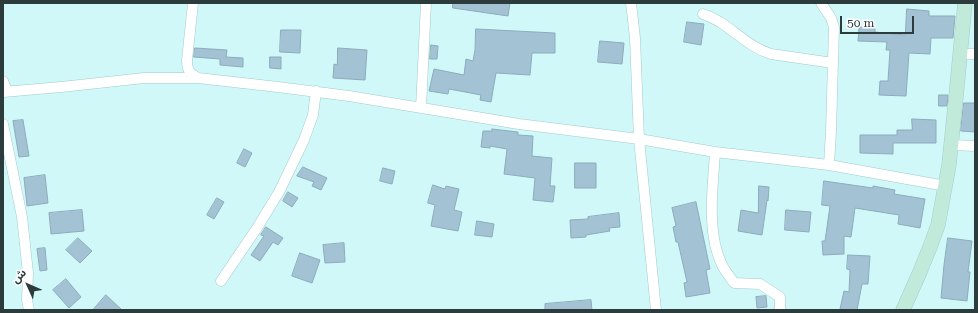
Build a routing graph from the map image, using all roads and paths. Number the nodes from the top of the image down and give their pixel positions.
1 (193, 3) edge
2 (426, 3) edge
3 (631, 3) edge
4 (821, 3) edge
5 (965, 3) edge
6 (703, 14) dead end
7 (960, 54) junction
8 (975, 54) edge
9 (833, 63) junction
10 (198, 78) junction
11 (3, 81) edge
12 (5, 91) edge
13 (316, 92) junction
14 (422, 108) junction
15 (3, 124) edge
16 (639, 139) junction
17 (951, 145) junction
18 (975, 146) edge
19 (715, 152) junction
20 (829, 165) junction
21 (946, 186) junction
22 (221, 280) dead end
23 (29, 310) edge
24 (656, 310) edge
25 (780, 310) edge
26 (903, 310) edge

1 - 10 street
2 - 14 street
3 - 16 street
4 - 9 street
5 - 7 street
6 - 9 street
7 - 8 street
7 - 17 street
9 - 20 street
10 - 12 street
10 - 13 street
11 - 12 street
13 - 14 street
13 - 22 street
14 - 16 street
15 - 23 street
16 - 19 street
16 - 24 street
17 - 18 street
17 - 21 street
19 - 20 street
19 - 25 street
20 - 21 street
21 - 26 street

